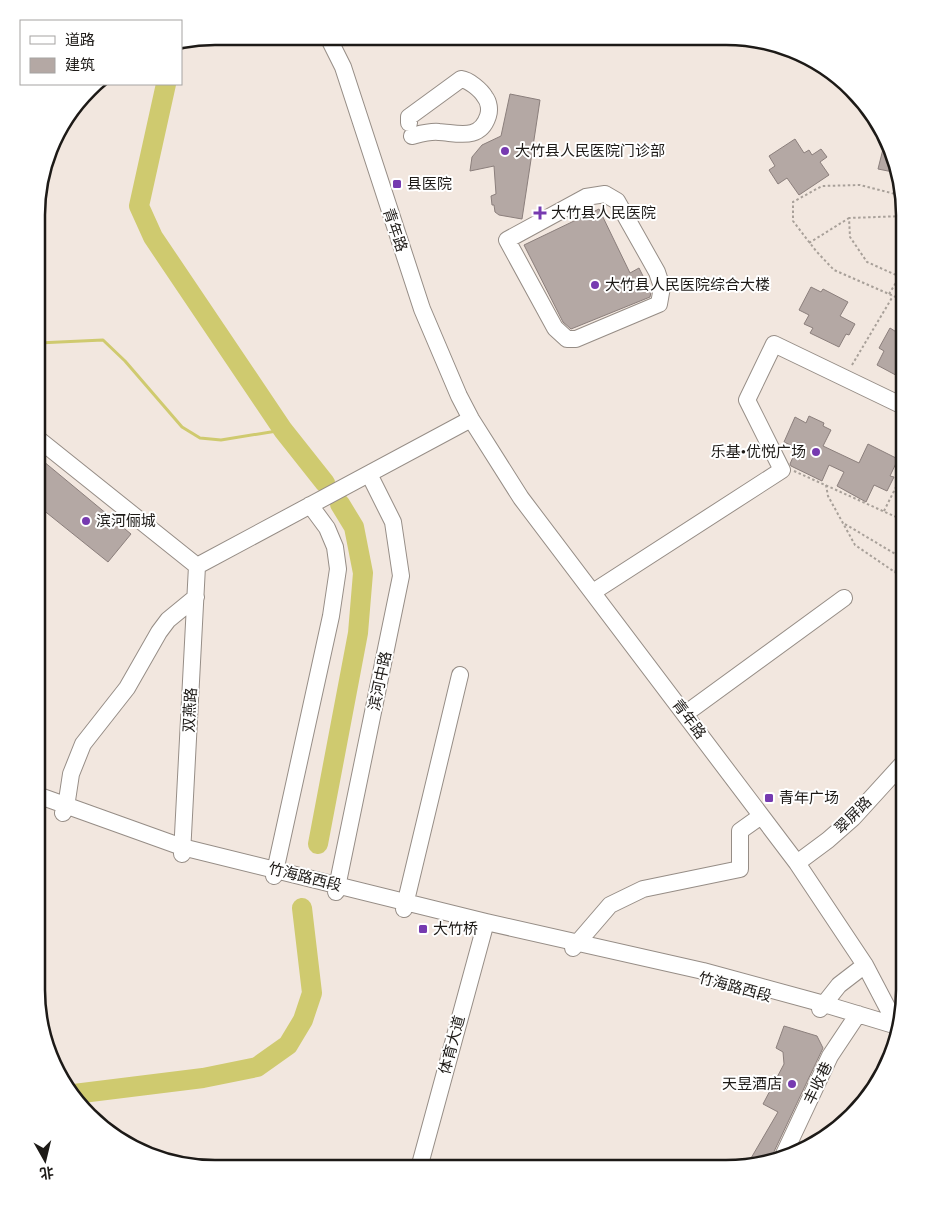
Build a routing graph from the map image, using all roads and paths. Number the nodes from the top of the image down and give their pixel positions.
1 (332, 45) edge
2 (410, 130) joint
3 (895, 193) edge
4 (896, 216) edge
5 (849, 218) junction
6 (507, 240) joint
7 (809, 243) junction
8 (896, 275) edge
9 (896, 281) edge
10 (889, 294) junction
11 (893, 296) junction
12 (896, 297) edge
13 (844, 378) junction
14 (896, 402) edge
15 (471, 419) junction
16 (45, 444) edge
17 (792, 470) dead end
18 (368, 474) junction
19 (826, 486) junction
20 (896, 487) edge
21 (310, 505) junction
22 (884, 511) junction
23 (896, 517) edge
24 (843, 522) junction
25 (896, 554) edge
26 (197, 566) junction
27 (895, 572) edge
28 (593, 592) junction
29 (196, 597) junction
30 (844, 598) dead end
31 (460, 675) dead end
32 (684, 714) junction
33 (896, 771) edge
34 (45, 800) edge
35 (45, 804) edge
36 (65, 810) junction
37 (761, 816) junction
38 (182, 850) junction
39 (797, 863) junction
40 (275, 872) junction
41 (337, 888) junction
42 (405, 906) junction
43 (486, 925) junction
44 (575, 946) junction
45 (865, 965) junction
46 (822, 1007) junction
47 (856, 1017) junction
48 (894, 1019) edge
49 (892, 1025) edge
50 (891, 1030) edge
51 (786, 1149) edge
52 (421, 1160) edge

1 - 15 street, 青年路
2 - 2 street
3 - 7 path
4 - 5 path
5 - 7 path
5 - 8 path
6 - 6 street
7 - 10 path
9 - 10 path
10 - 11 path
11 - 12 path
11 - 13 path
13 - 14 street
13 - 28 street
15 - 18 street
15 - 28 street, 青年路
16 - 26 street
17 - 19 path
18 - 21 street
18 - 41 street, 滨河中路
19 - 22 path
19 - 24 path
20 - 22 path
21 - 26 street
21 - 40 street
22 - 23 path
24 - 25 path
24 - 27 path
26 - 29 street, 双燕路
28 - 32 street, 青年路
29 - 36 street
29 - 38 street, 双燕路
30 - 32 street
31 - 42 street
32 - 37 street, 青年路
33 - 39 street, 翠屏路
34 - 36 street, 竹海路西段
35 - 36 street, 竹海路西段
36 - 38 street, 竹海路西段
37 - 39 street, 青年路
37 - 44 street
38 - 40 street, 竹海路西段
39 - 45 street, 青年路
40 - 41 street, 竹海路西段
41 - 42 street, 竹海路西段
42 - 43 street, 竹海路西段
43 - 44 street, 竹海路西段
43 - 52 street, 体育大道
44 - 46 street, 竹海路西段
45 - 46 street
45 - 48 street, 青年路
46 - 47 street, 竹海路西段
47 - 49 street, 竹海路西段
47 - 50 street, 竹海路西段
47 - 51 street, 丰收巷

